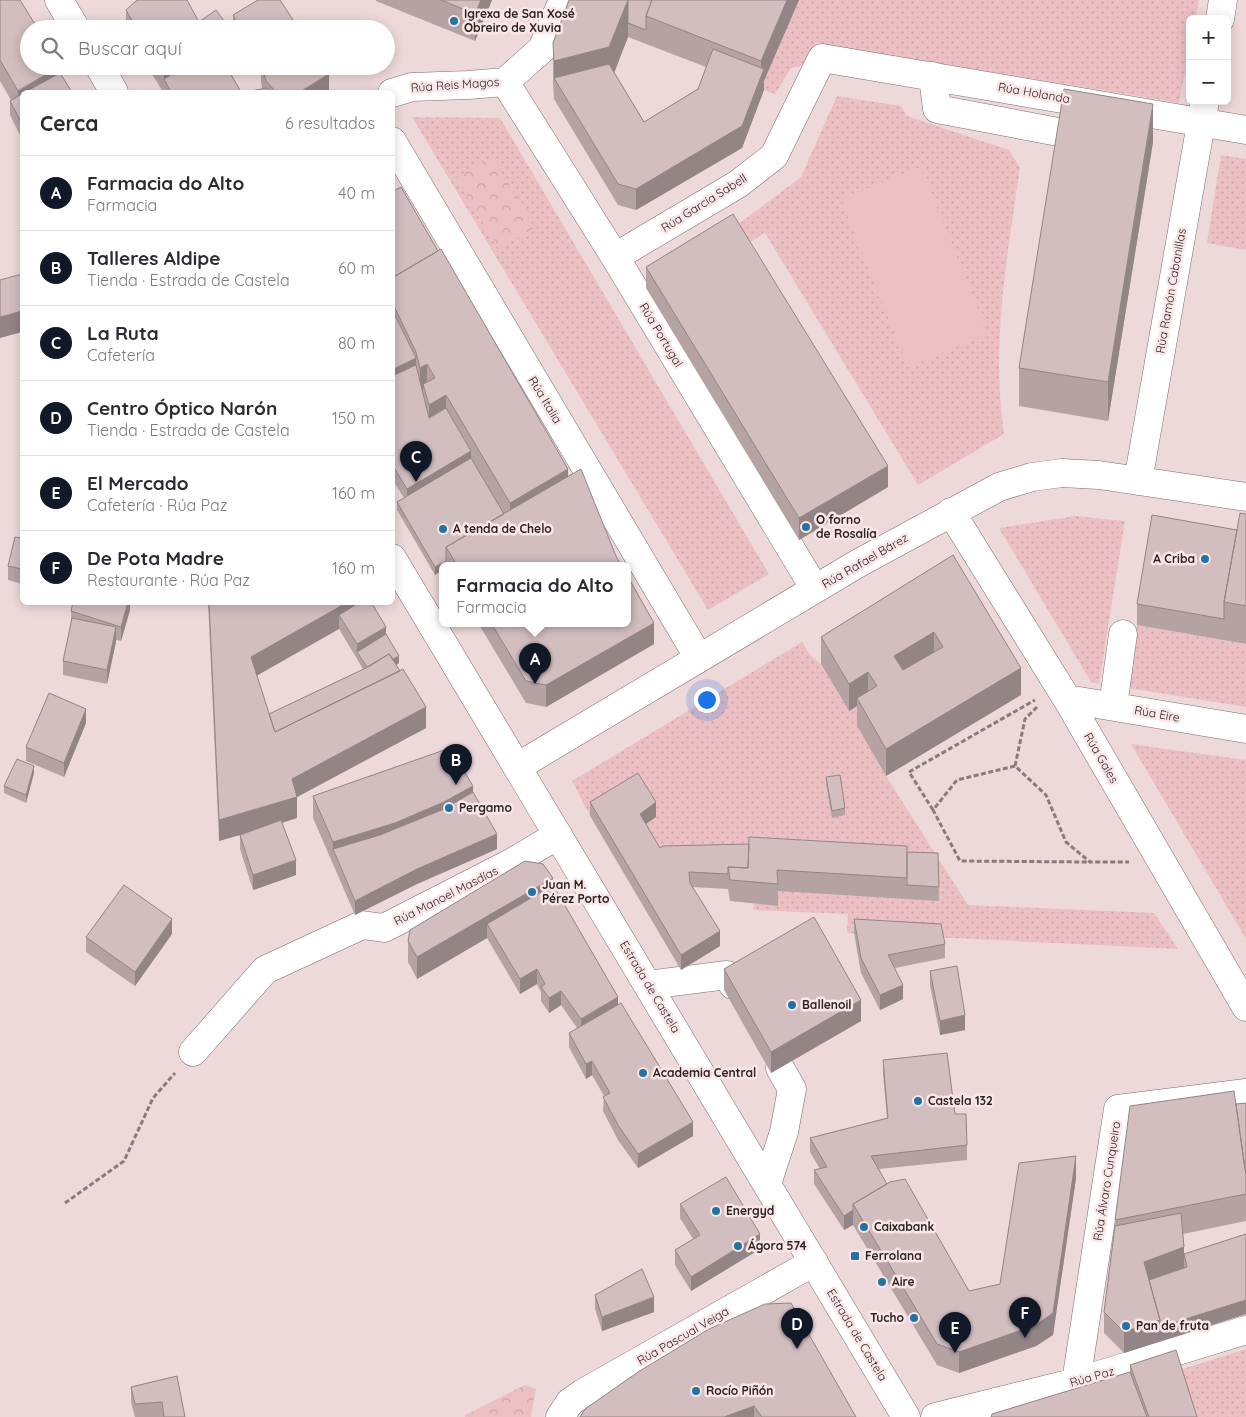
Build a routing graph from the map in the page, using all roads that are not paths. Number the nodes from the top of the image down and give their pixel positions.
1 (58, 0) edge
2 (563, 0) edge
3 (1223, 0) edge
4 (1221, 15) edge
5 (70, 20) edge
6 (822, 58) joint
7 (104, 75) edge
8 (933, 76) junction
9 (505, 82) junction
10 (113, 90) edge
11 (395, 92) edge
12 (1203, 111) edge
13 (1053, 130) dead end
14 (1246, 130) edge
15 (395, 146) edge
16 (614, 257) junction
17 (1138, 481) junction
18 (1246, 497) edge
19 (951, 512) junction
20 (395, 563) edge
21 (815, 589) junction
22 (1123, 634) dead end
23 (699, 658) junction
24 (1063, 692) junction
25 (1113, 706) junction
26 (1246, 729) edge
27 (517, 767) junction
28 (558, 835) junction
29 (648, 985) junction
30 (733, 985) edge
31 (1246, 1007) edge
32 (193, 1052) road end
33 (780, 1068) edge
34 (1246, 1093) edge
35 (767, 1184) junction
36 (814, 1262) junction
37 (1246, 1330) edge
38 (1076, 1382) junction
39 (560, 1417) edge
40 (906, 1417) edge
41 (936, 1417) edge

1 - 5 street
2 - 9 street, Rúa Reis Magos
3 - 4 street
6 - 8 street, Rúa Holanda
6 - 16 street, Rúa García Sabell
7 - 10 street
8 - 12 street, Rúa Holanda
8 - 13 street
9 - 11 street, Rúa Reis Magos
9 - 16 street, Rúa Portugal
12 - 14 street, Rúa Holanda
12 - 17 street, Rúa Ramón Cabanillas
15 - 23 street, Rúa Italia
16 - 21 street, Rúa Portugal
17 - 18 street, Rúa Rafael Bárez
17 - 19 street, Rúa Rafael Bárez
19 - 21 street, Rúa Rafael Bárez
19 - 24 street, Rúa Gales
20 - 27 street, Estrada de Castela
21 - 23 street, Rúa Rafael Bárez
22 - 25 street
23 - 27 street, Rúa Rafael Bárez
24 - 25 street, Rúa Eire
24 - 31 street, Rúa Gales
25 - 26 street, Rúa Eire
27 - 28 street, Estrada de Castela
28 - 29 street, Estrada de Castela
28 - 32 street, Rúa Manoel Masdías
29 - 30 street
29 - 35 street, Estrada de Castela
33 - 35 street
34 - 38 street, Rúa Álvaro Cunqueiro
35 - 36 street, Estrada de Castela
36 - 39 street, Rúa Pascual Veiga
36 - 40 street, Estrada de Castela
37 - 38 street, Rúa Paz
38 - 41 street, Rúa Paz

